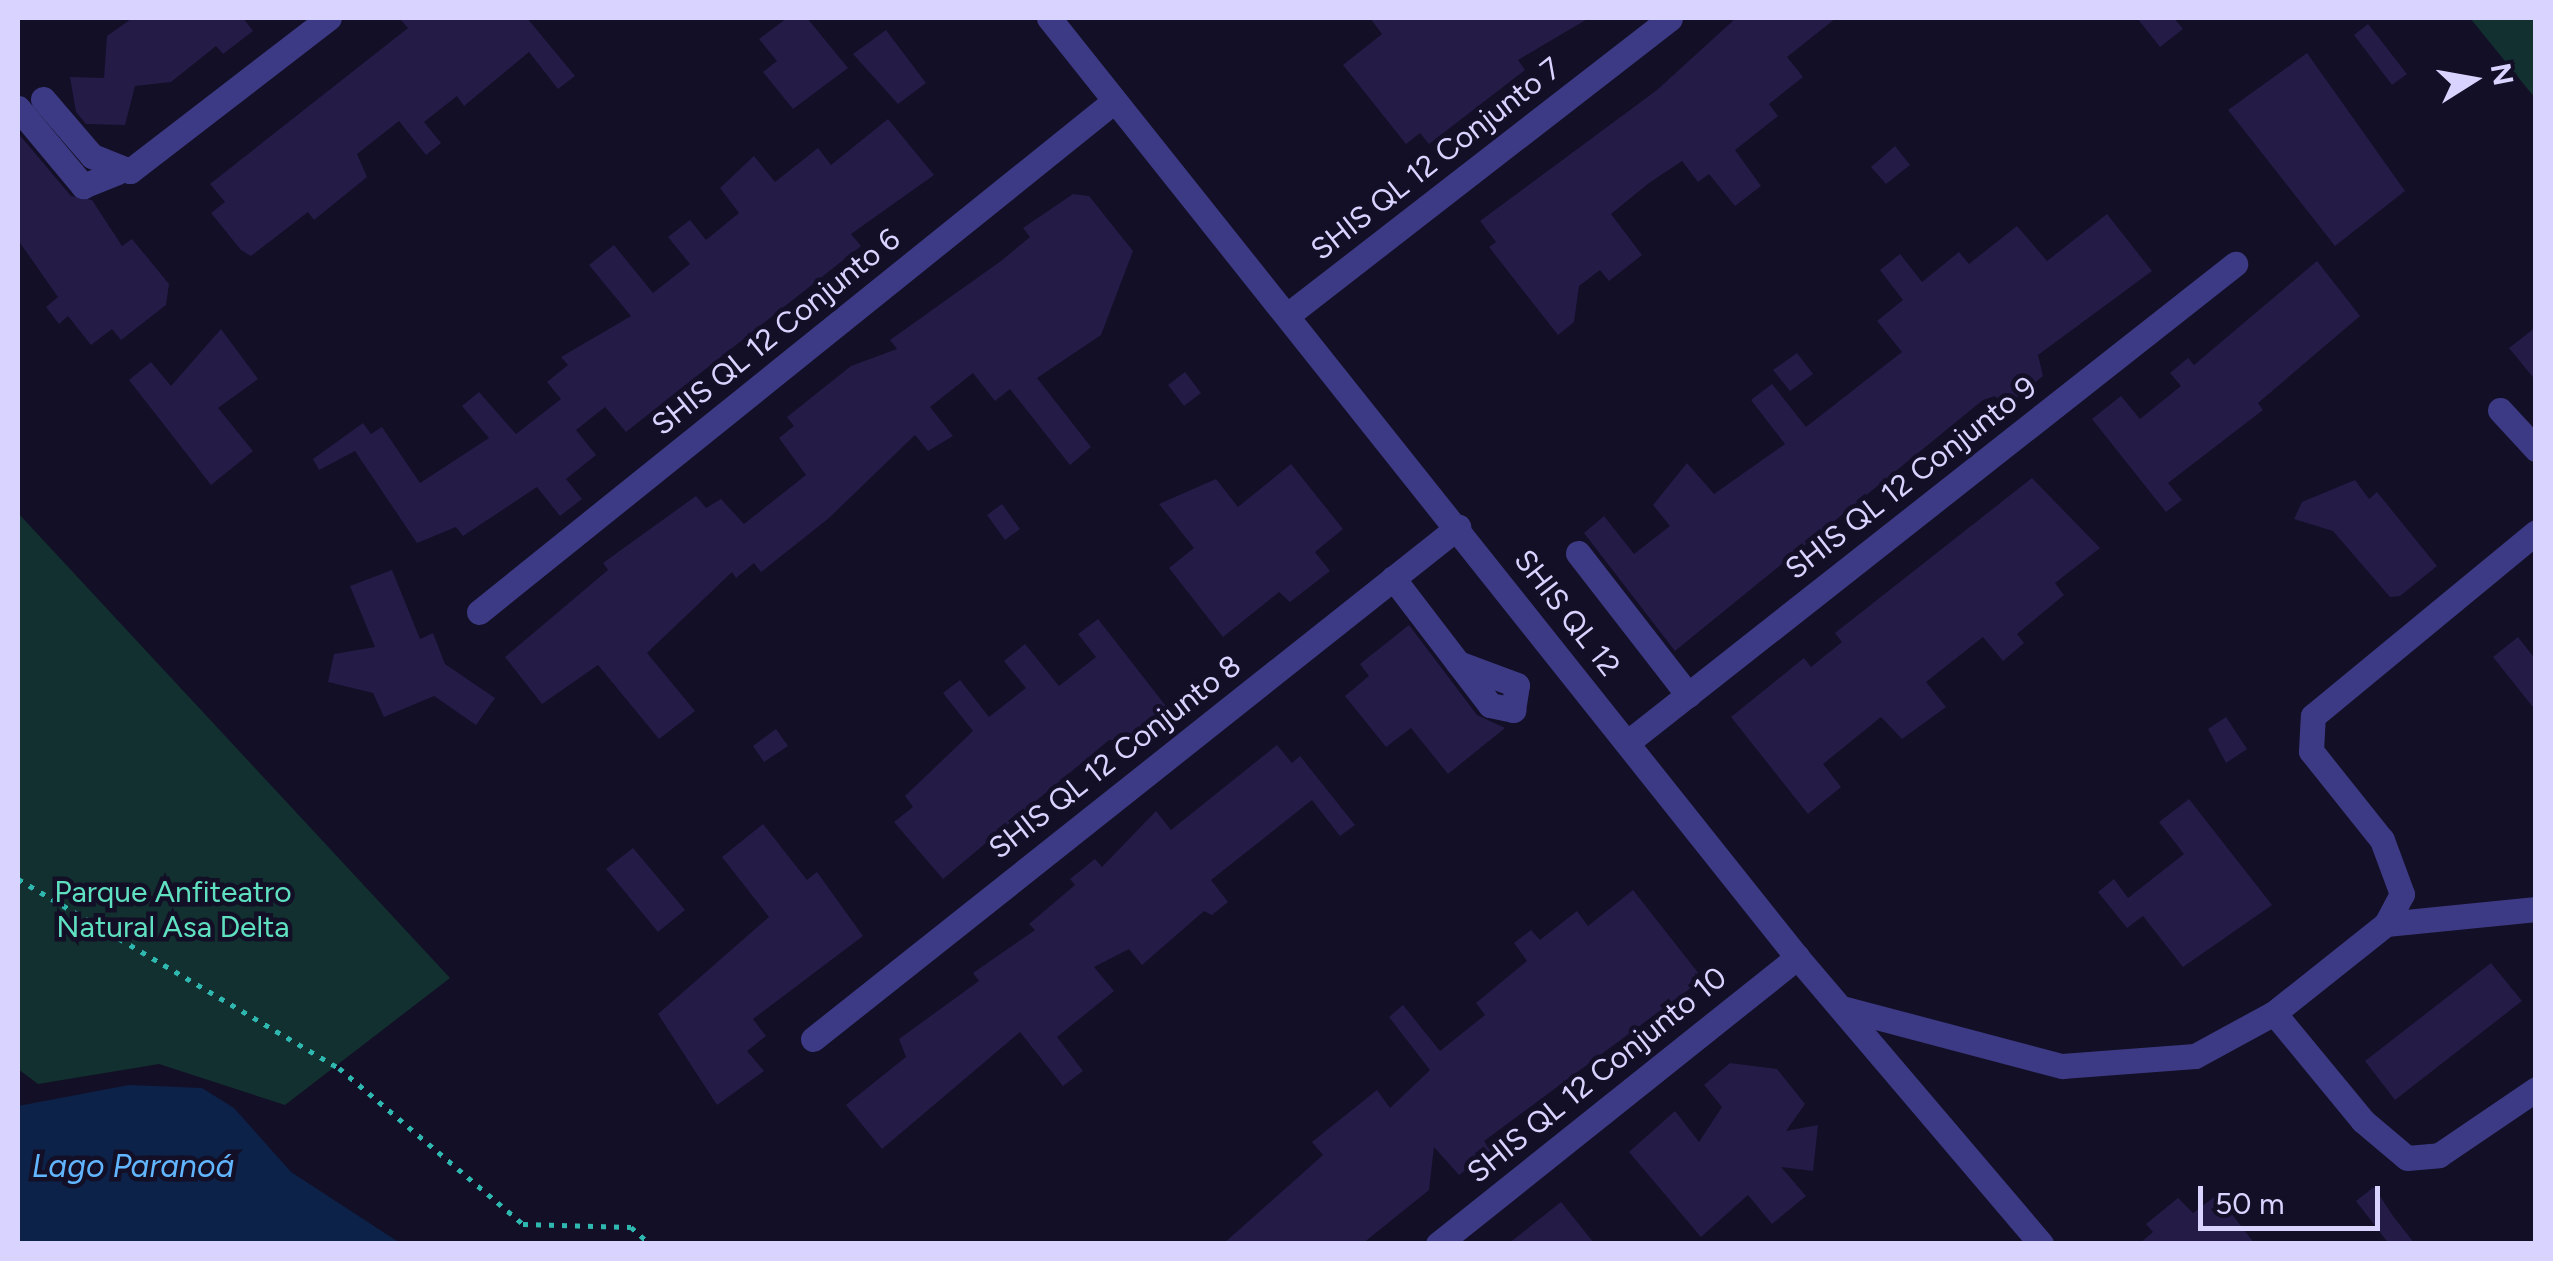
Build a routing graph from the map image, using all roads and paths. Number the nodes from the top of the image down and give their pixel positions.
1 (329, 18) edge
2 (1049, 18) edge
3 (1670, 18) edge
4 (43, 99) dead end
5 (1113, 102) junction
6 (18, 108) edge
7 (117, 172) junction
8 (2235, 264) dead end
9 (1289, 314) junction
10 (2500, 410) dead end
11 (2536, 450) edge
12 (1458, 526) junction
13 (2536, 532) edge
14 (1578, 553) dead end
15 (1393, 578) junction
16 (479, 612) dead end
17 (1458, 663) dead end
18 (1688, 694) junction
19 (1628, 742) junction
20 (18, 880) edge
21 (2536, 908) edge
22 (2498, 910) junction
23 (2536, 923) edge
24 (2386, 924) junction
25 (1796, 957) junction
26 (1842, 1008) junction
27 (2274, 1013) junction
28 (812, 1039) dead end
29 (2536, 1089) edge
30 (650, 1244) edge
31 (1438, 1244) edge
32 (2041, 1244) edge

1 - 7 street
2 - 5 street, SHIS QL 12
3 - 9 street, SHIS QL 12 Conjunto 7
4 - 7 street
5 - 9 street, SHIS QL 12
5 - 16 street, SHIS QL 12 Conjunto 6
6 - 7 street
8 - 18 street, SHIS QL 12 Conjunto 9
9 - 12 street, SHIS QL 12
10 - 11 street
12 - 15 street, SHIS QL 12 Conjunto 8
12 - 19 street, SHIS QL 12
13 - 24 street
14 - 18 street
15 - 17 street
15 - 28 street, SHIS QL 12 Conjunto 8
18 - 19 street, SHIS QL 12 Conjunto 9
19 - 25 street, SHIS QL 12
20 - 30 path
21 - 22 street
22 - 23 street
22 - 24 street
24 - 27 street
25 - 26 street, SHIS QL 12
25 - 31 street, SHIS QL 12 Conjunto 10
26 - 27 street
26 - 32 street, SHIS QL 12
27 - 29 street

